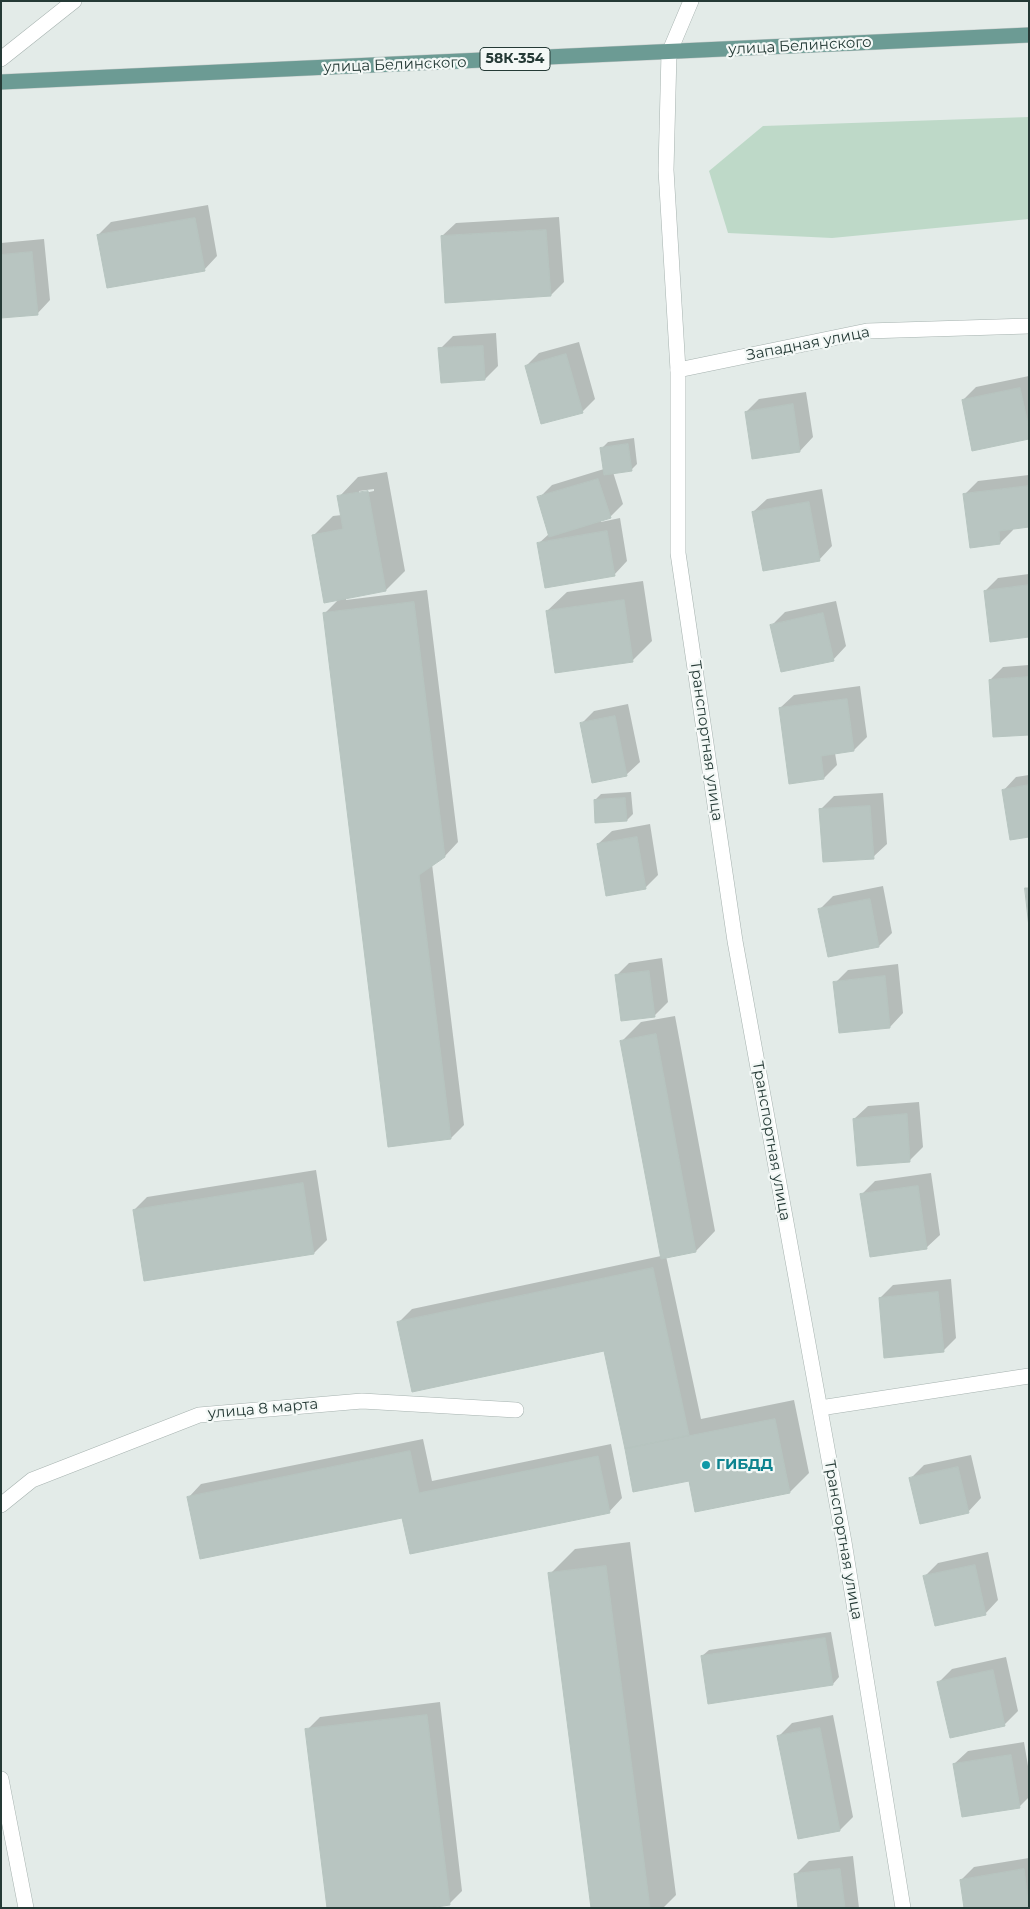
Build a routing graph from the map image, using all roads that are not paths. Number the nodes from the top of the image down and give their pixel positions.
1 (74, 1) edge
2 (691, 1) edge
3 (1029, 35) edge
4 (669, 53) junction
5 (1, 59) edge
6 (1, 82) edge
7 (1029, 326) edge
8 (678, 370) junction
9 (1029, 1376) edge
10 (820, 1408) junction
11 (516, 1410) dead end
12 (1, 1505) edge
13 (1, 1779) edge
14 (26, 1908) edge
15 (903, 1908) edge

1 - 5 street
2 - 4 street
3 - 4 main road, улица Белинского / 58К-354
4 - 6 main road, улица Белинского / 58К-354
4 - 8 street, Транспортная улица
7 - 8 street, Западная улица
8 - 10 street, Транспортная улица
9 - 10 street
10 - 15 street, Транспортная улица
11 - 12 street, улица 8 марта
13 - 14 street

